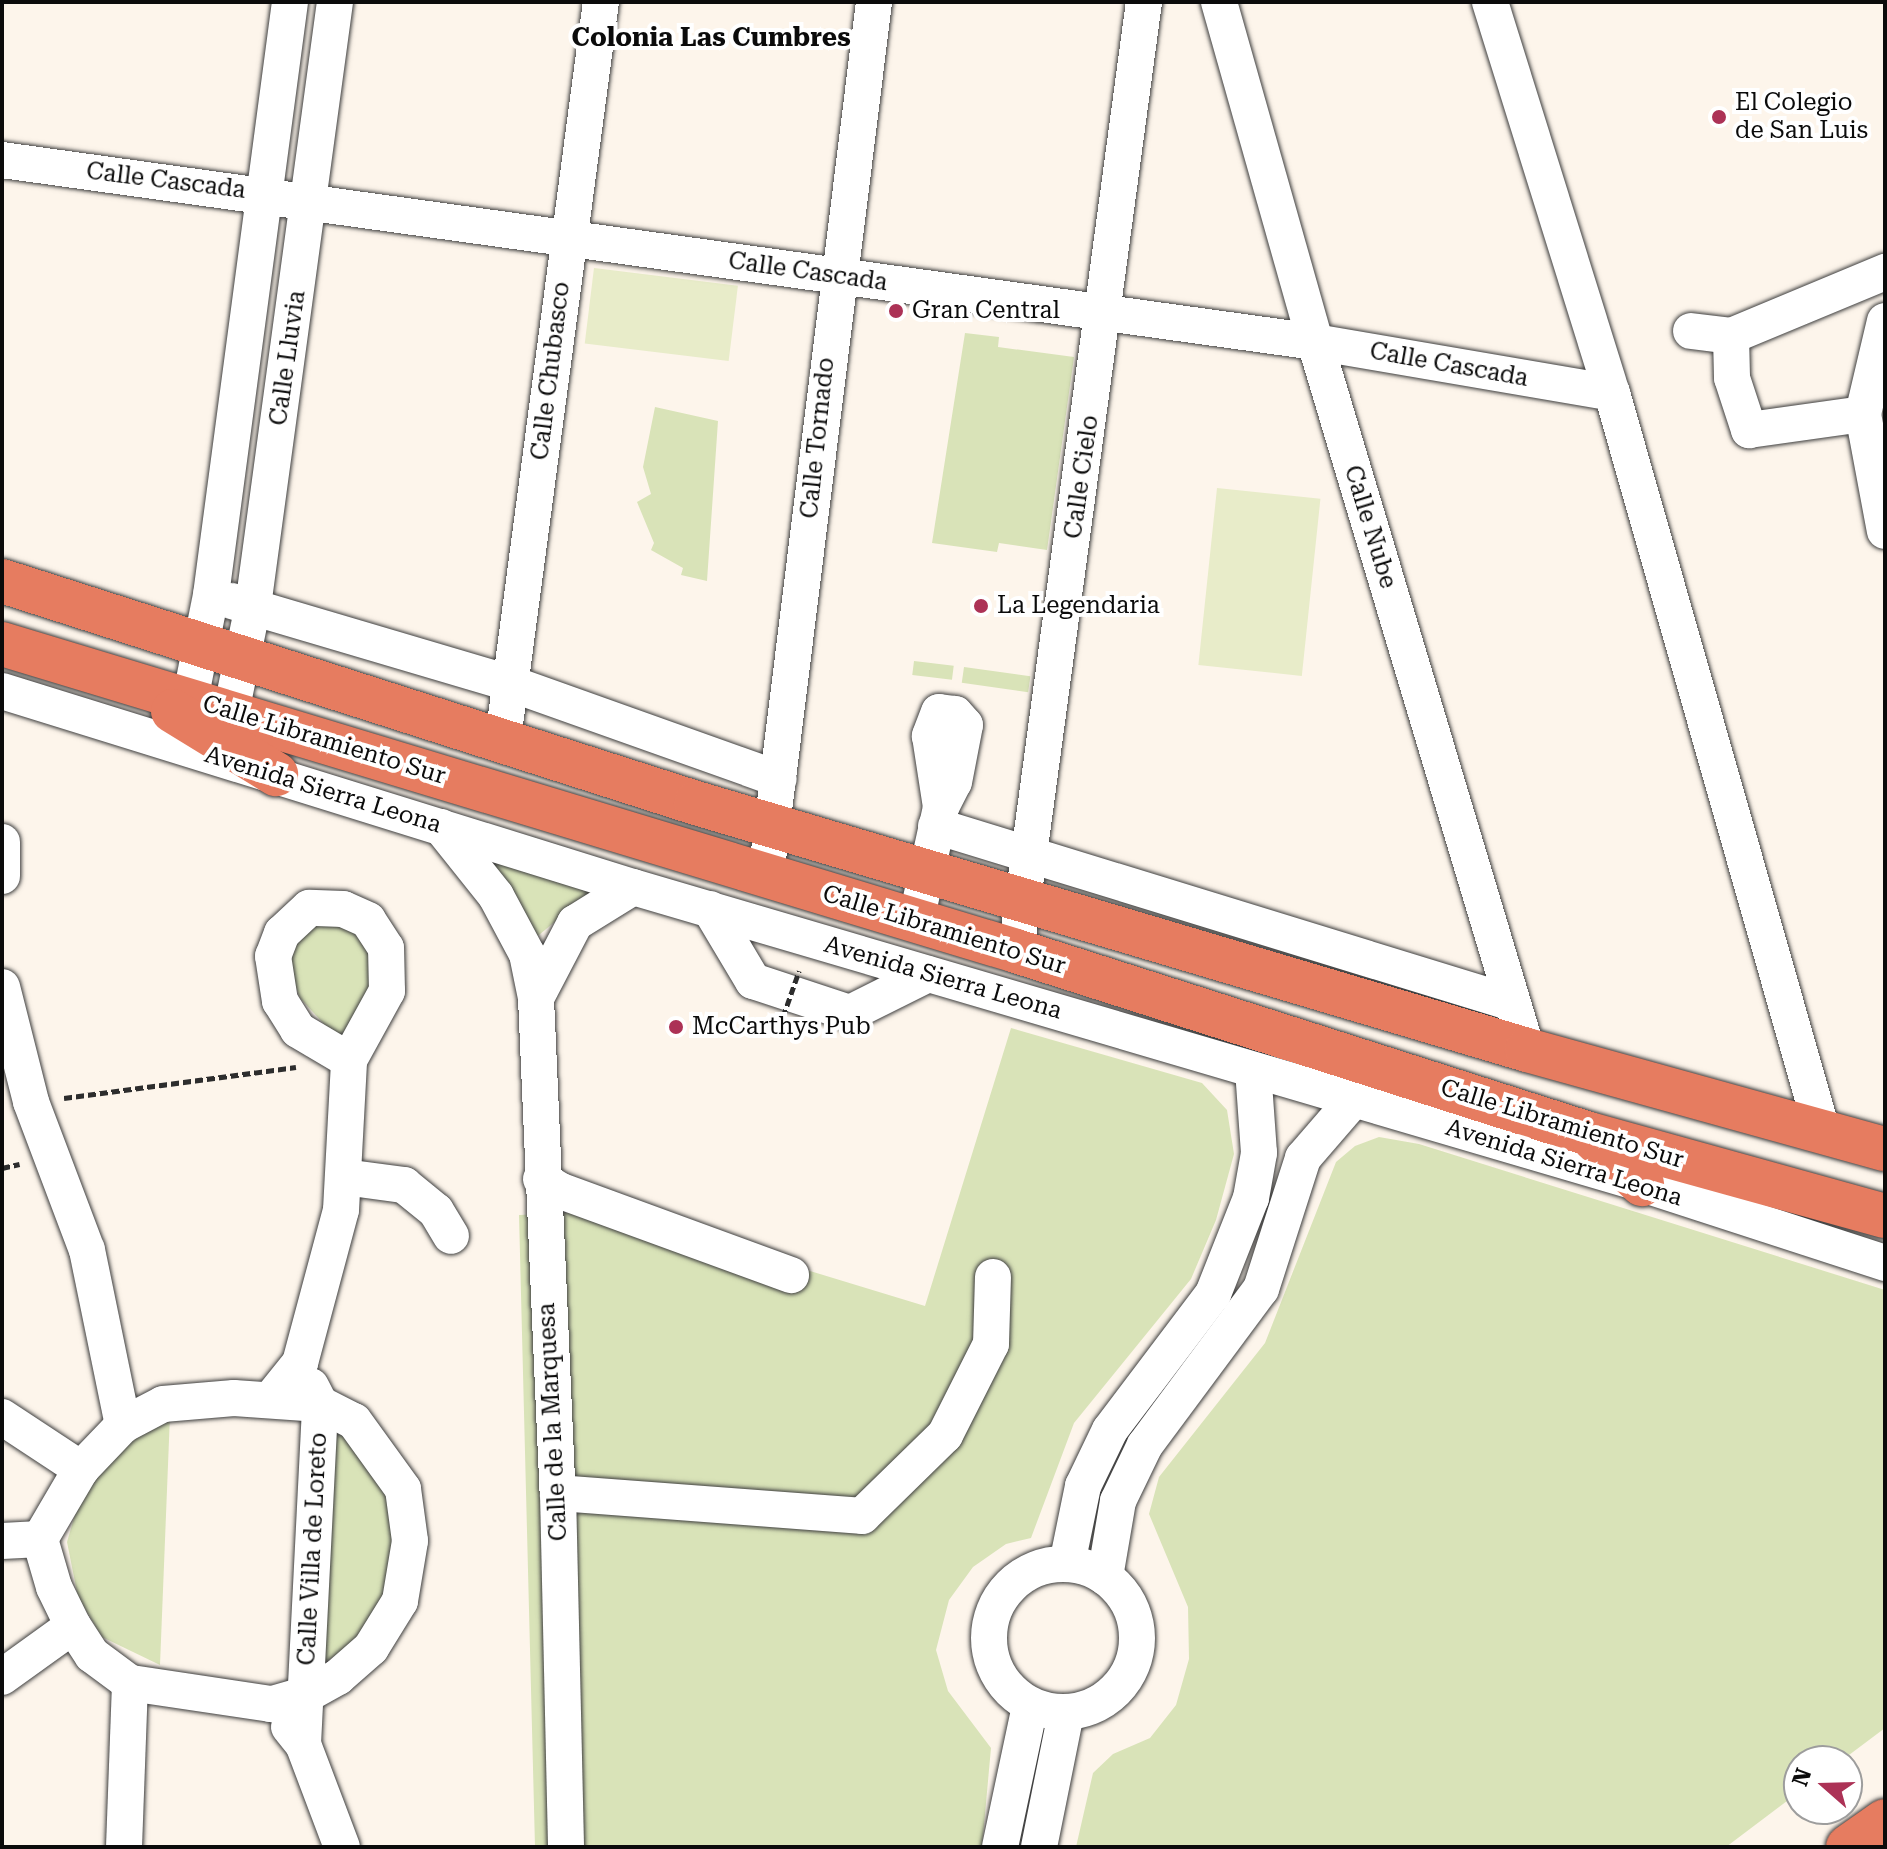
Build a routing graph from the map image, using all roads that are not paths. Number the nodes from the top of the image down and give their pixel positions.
1 (290, 2) edge
2 (335, 2) edge
3 (601, 2) edge
4 (874, 2) edge
5 (1144, 2) edge
6 (1219, 2) edge
7 (1490, 2) edge
8 (2, 160) edge
9 (265, 193) junction
10 (311, 200) junction
11 (568, 237) junction
12 (1885, 272) edge
13 (836, 276) junction
14 (1105, 313) junction
15 (1885, 321) edge
16 (1691, 331) dead end
17 (1731, 336) junction
18 (1315, 342) junction
19 (1612, 393) junction
20 (1863, 414) junction
21 (1885, 531) edge
22 (2, 581) edge
23 (211, 595) junction
24 (253, 606) junction
25 (2, 644) edge
26 (202, 646) junction
27 (243, 659) junction
28 (119, 679) junction
29 (512, 684) junction
30 (2, 691) edge
31 (190, 700) junction
32 (231, 712) junction
33 (503, 739) junction
34 (276, 774) junction
35 (779, 779) junction
36 (774, 824) junction
37 (441, 827) junction
38 (2, 842) edge
39 (1030, 853) junction
40 (927, 871) junction
41 (766, 875) junction
42 (2, 876) edge
43 (633, 887) junction
44 (1023, 900) junction
45 (710, 909) junction
46 (916, 921) junction
47 (1269, 927) junction
48 (1016, 951) junction
49 (1259, 971) junction
50 (928, 974) junction
51 (536, 998) junction
52 (1512, 1003) junction
53 (5, 1006) edge
54 (1527, 1050) junction
55 (349, 1060) road end
56 (1253, 1070) junction
57 (1353, 1100) junction
58 (1589, 1134) junction
59 (1823, 1134) junction
60 (1882, 1147) edge
61 (344, 1177) junction
62 (541, 1179) junction
63 (1642, 1184) junction
64 (1885, 1216) edge
65 (451, 1236) dead end
66 (1885, 1263) edge
67 (791, 1275) dead end
68 (993, 1277) dead end
69 (300, 1363) junction
70 (270, 1400) junction
71 (320, 1404) junction
72 (2, 1417) edge
73 (123, 1425) junction
74 (81, 1469) junction
75 (558, 1493) junction
76 (40, 1539) junction
77 (2, 1541) edge
78 (1067, 1564) junction
79 (1105, 1577) junction
80 (73, 1626) junction
81 (2, 1677) edge
82 (130, 1683) junction
83 (307, 1694) junction
84 (271, 1704) junction
85 (1030, 1706) junction
86 (1066, 1713) junction
87 (303, 1744) junction
88 (1885, 1821) edge
89 (124, 1847) edge
90 (342, 1847) edge
91 (566, 1847) edge
92 (1000, 1847) edge
93 (1039, 1847) edge
94 (1848, 1847) edge

1 - 9 street, Calle Lluvia
2 - 10 street, Calle Lluvia
3 - 11 street, Calle Chubasco
4 - 13 street, Calle Tornado
5 - 14 street, Calle Cielo
6 - 18 street, Calle Nube
7 - 19 street
8 - 9 street, Calle Cascada
9 - 10 street, Calle Cascada
9 - 23 street, Calle Lluvia
10 - 11 street, Calle Cascada
10 - 24 street, Calle Lluvia
11 - 13 street, Calle Cascada
11 - 29 street, Calle Chubasco
12 - 17 street
13 - 14 street, Calle Cascada
13 - 35 street, Calle Tornado
14 - 18 street, Calle Cascada
14 - 39 street, Calle Cielo
15 - 20 street
16 - 17 street
17 - 20 street
18 - 19 street, Calle Cascada
18 - 52 street, Calle Nube
19 - 59 street
20 - 21 street
22 - 26 highway
23 - 24 street
23 - 26 street, Calle Lluvia
24 - 27 street, Calle Lluvia
24 - 29 street
25 - 28 highway, Calle Libramiento Sur
26 - 27 highway
26 - 31 street, Calle Lluvia
27 - 32 street, Calle Lluvia
27 - 33 highway
28 - 31 highway, Calle Libramiento Sur
28 - 34 highway
29 - 33 street, Calle Chubasco
29 - 35 street
30 - 34 street, Avenida Sierra Leona
31 - 32 highway, Calle Libramiento Sur
32 - 41 highway, Calle Libramiento Sur
33 - 36 highway
34 - 37 street, Avenida Sierra Leona
35 - 36 street, Calle Tornado
36 - 40 highway
36 - 41 street, Calle Tornado
37 - 43 street, Avenida Sierra Leona
37 - 51 street, Calle de la Marquesa
38 - 42 street
39 - 40 street
39 - 44 street, Calle Cielo
39 - 47 street
40 - 44 highway
40 - 46 street
41 - 46 highway, Calle Libramiento Sur
43 - 45 street, Avenida Sierra Leona
43 - 51 street, Calle de la Marquesa
44 - 48 street, Calle Cielo
44 - 49 highway
45 - 50 street, Avenida Sierra Leona
45 - 50 street
46 - 48 highway, Calle Libramiento Sur
47 - 49 street
47 - 52 street
48 - 58 highway, Calle Libramiento Sur
49 - 54 highway
50 - 56 street, Avenida Sierra Leona
51 - 62 street, Calle de la Marquesa
52 - 54 street, Calle Nube
53 - 73 street
54 - 59 highway
55 - 61 street
56 - 57 street, Avenida Sierra Leona
56 - 78 street
57 - 63 street, Avenida Sierra Leona
57 - 79 street
58 - 63 highway
58 - 64 highway, Calle Libramiento Sur
59 - 60 highway
61 - 65 street
61 - 69 street
62 - 67 street
62 - 75 street, Calle de la Marquesa
63 - 66 street, Avenida Sierra Leona
68 - 75 street
69 - 70 street
69 - 71 street
70 - 71 street
70 - 73 street
71 - 83 street, Calle Villa de Loreto
71 - 83 street
72 - 74 street
73 - 74 street
74 - 76 street
75 - 91 street, Calle de la Marquesa
76 - 77 street
76 - 80 street
78 - 79 street
78 - 85 street
79 - 86 street
80 - 81 street
80 - 82 street
82 - 84 street
82 - 89 street
83 - 84 street
83 - 87 street, Calle Villa de Loreto
84 - 87 street
85 - 86 street
85 - 92 street
86 - 93 street
87 - 90 street
88 - 94 highway

